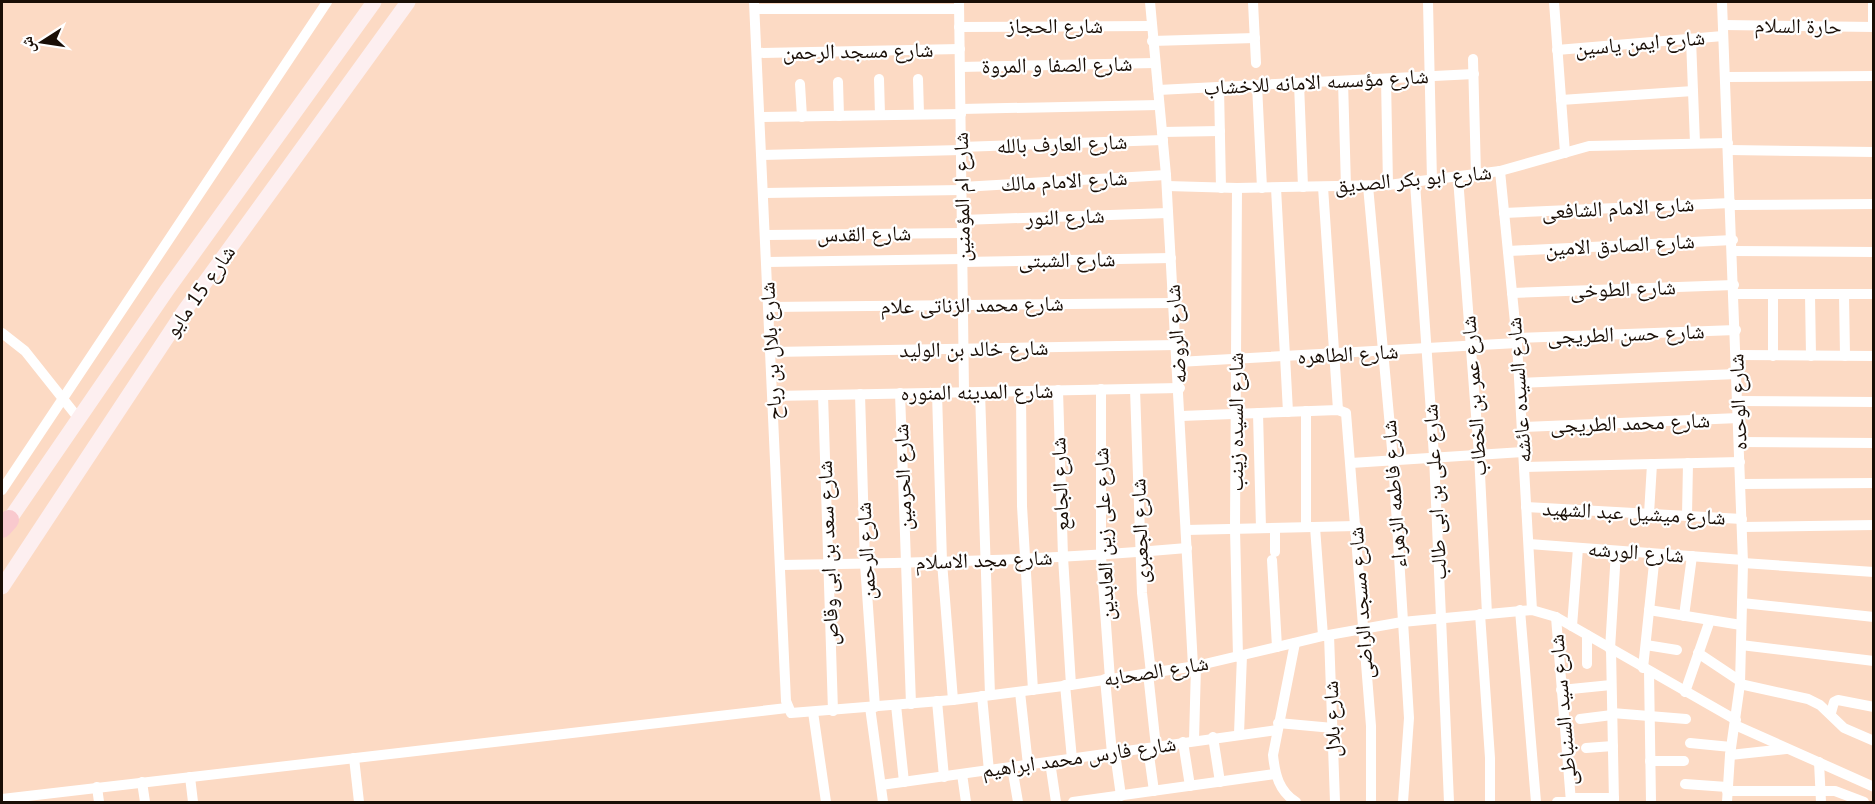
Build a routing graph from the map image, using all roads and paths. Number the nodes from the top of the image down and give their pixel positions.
1 (327, 2) edge
2 (374, 2) edge
3 (408, 2) edge
4 (1150, 2) edge
5 (1253, 2) edge
6 (1428, 2) edge
7 (1554, 2) edge
8 (1722, 2) edge
9 (1873, 2) edge
10 (755, 5) edge
11 (959, 5) edge
12 (1151, 26) junction
13 (959, 27) junction
14 (1873, 27) edge
15 (1723, 31) junction
16 (1255, 38) junction
17 (1691, 39) junction
18 (1152, 41) junction
19 (960, 49) junction
20 (1557, 50) junction
21 (757, 53) junction
22 (1473, 59) dead end
23 (1155, 63) junction
24 (1256, 63) dead end
25 (960, 67) junction
26 (1474, 74) junction
27 (1874, 76) edge
28 (1430, 77) junction
29 (1725, 77) junction
30 (879, 79) dead end
31 (918, 79) dead end
32 (1386, 79) junction
33 (1344, 81) junction
34 (838, 82) dead end
35 (1299, 83) junction
36 (800, 84) dead end
37 (1257, 85) junction
38 (1219, 87) junction
39 (1158, 90) junction
40 (1693, 91) junction
41 (1561, 100) junction
42 (1159, 105) junction
43 (961, 111) junction
44 (919, 114) junction
45 (880, 115) junction
46 (839, 116) junction
47 (760, 117) junction
48 (802, 117) junction
49 (1220, 131) junction
50 (1162, 136) junction
51 (1695, 143) junction
52 (1729, 147) junction
53 (961, 148) junction
54 (1874, 152) edge
55 (1565, 153) junction
56 (762, 155) junction
57 (1500, 171) junction
58 (1476, 175) junction
59 (1458, 178) junction
60 (1166, 181) junction
61 (1432, 181) junction
62 (1415, 183) junction
63 (1388, 185) junction
64 (1368, 186) junction
65 (1303, 187) junction
66 (1323, 187) junction
67 (1346, 187) junction
68 (1221, 188) junction
69 (1238, 188) junction
70 (1262, 188) junction
71 (1276, 188) junction
72 (962, 189) junction
73 (764, 193) junction
74 (1731, 204) junction
75 (1874, 204) edge
76 (1168, 213) junction
77 (1504, 213) junction
78 (962, 220) junction
79 (963, 233) junction
80 (766, 235) junction
81 (1733, 245) junction
82 (1508, 251) junction
83 (1874, 252) edge
84 (1171, 258) junction
85 (963, 260) junction
86 (767, 262) junction
87 (1734, 289) junction
88 (1512, 293) junction
89 (1773, 294) junction
90 (1810, 294) junction
91 (1844, 294) junction
92 (1874, 294) edge
93 (1174, 303) junction
94 (963, 305) junction
95 (770, 307) junction
96 (1736, 330) junction
97 (2, 333) edge
98 (1517, 341) junction
99 (1177, 345) junction
100 (1471, 348) junction
101 (964, 349) junction
102 (1427, 350) junction
103 (772, 352) junction
104 (1383, 352) junction
105 (1334, 354) junction
106 (1737, 355) junction
107 (1773, 356) junction
108 (1811, 356) junction
109 (1845, 356) junction
110 (1874, 356) edge
111 (1285, 357) junction
112 (1237, 359) junction
113 (1178, 362) junction
114 (1737, 374) junction
115 (1520, 383) junction
116 (1180, 388) junction
117 (1101, 389) junction
118 (1135, 389) junction
119 (1058, 390) junction
120 (1022, 391) junction
121 (964, 392) junction
122 (980, 392) junction
123 (900, 393) junction
124 (936, 393) junction
125 (860, 394) junction
126 (823, 395) junction
127 (774, 396) junction
128 (64, 399) junction
129 (1738, 401) junction
130 (1874, 402) edge
131 (1338, 410) junction
132 (1306, 411) junction
133 (1288, 412) junction
134 (1258, 413) junction
135 (1237, 414) junction
136 (1181, 416) junction
137 (1738, 418) junction
138 (79, 419) junction
139 (1522, 427) junction
140 (1739, 442) junction
141 (1874, 443) edge
142 (1523, 452) junction
143 (1479, 454) junction
144 (1434, 456) junction
145 (1393, 460) junction
146 (1740, 462) junction
147 (1688, 463) junction
148 (1351, 464) junction
149 (1652, 464) junction
150 (1524, 467) junction
151 (1874, 483) edge
152 (1741, 484) junction
153 (2, 490) edge
154 (1526, 507) junction
155 (1649, 514) junction
156 (1687, 516) junction
157 (1742, 523) junction
158 (1874, 525) edge
159 (1356, 526) junction
160 (4, 527) edge
161 (1310, 527) junction
162 (1261, 528) junction
163 (1275, 528) junction
164 (1235, 529) junction
165 (1186, 530) junction
166 (1528, 544) junction
167 (1187, 548) junction
168 (1578, 548) junction
169 (1616, 551) junction
170 (1140, 552) junction
171 (1655, 554) junction
172 (1101, 556) junction
173 (1692, 556) junction
174 (1063, 557) junction
175 (1025, 559) junction
176 (984, 561) junction
177 (1743, 561) junction
178 (942, 562) junction
179 (906, 563) junction
180 (828, 564) junction
181 (865, 564) junction
182 (781, 565) junction
183 (1874, 572) edge
184 (2, 587) edge
185 (1742, 603) junction
186 (1526, 610) junction
187 (1649, 610) junction
188 (1484, 614) junction
189 (1684, 616) junction
190 (1556, 617) junction
191 (1874, 617) edge
192 (1442, 618) junction
193 (1710, 620) junction
194 (1402, 622) junction
195 (1742, 625) junction
196 (1572, 626) junction
197 (1363, 629) junction
198 (1587, 635) junction
199 (1326, 636) junction
200 (1295, 642) junction
201 (1646, 645) junction
202 (1741, 645) junction
203 (1277, 647) junction
204 (1610, 649) junction
205 (1677, 650) dead end
206 (1698, 653) junction
207 (1240, 656) junction
208 (1874, 661) edge
209 (1587, 664) dead end
210 (1195, 666) junction
211 (1646, 670) junction
212 (1150, 673) junction
213 (1107, 679) junction
214 (1740, 682) junction
215 (1068, 685) junction
216 (1611, 685) junction
217 (1033, 690) junction
218 (1561, 690) junction
219 (1020, 692) junction
220 (1685, 692) junction
221 (986, 696) junction
222 (952, 700) junction
223 (937, 701) junction
224 (786, 704) junction
225 (911, 704) junction
226 (896, 705) junction
227 (1874, 706) edge
228 (873, 707) junction
229 (833, 711) junction
230 (813, 712) junction
231 (1831, 713) junction
232 (1612, 714) junction
233 (1650, 716) junction
234 (1580, 719) dead end
235 (1686, 719) dead end
236 (1735, 722) junction
237 (1278, 727) junction
238 (1333, 728) junction
239 (1749, 731) junction
240 (1239, 734) junction
241 (1213, 737) junction
242 (1189, 741) junction
243 (1874, 741) edge
244 (1690, 743) dead end
245 (1613, 746) junction
246 (1152, 748) junction
247 (1586, 748) dead end
248 (1788, 749) junction
249 (1730, 751) junction
250 (1114, 753) junction
251 (1750, 753) junction
252 (354, 758) junction
253 (1072, 759) junction
254 (1650, 761) junction
255 (1684, 761) dead end
256 (1050, 762) junction
257 (1819, 762) junction
258 (1028, 765) junction
259 (1012, 767) junction
260 (989, 771) junction
261 (962, 774) junction
262 (1275, 774) junction
263 (190, 777) junction
264 (944, 777) junction
265 (142, 782) junction
266 (904, 782) junction
267 (1220, 782) junction
268 (1685, 784) dead end
269 (881, 785) junction
270 (1190, 786) junction
271 (98, 787) junction
272 (1874, 787) edge
273 (1727, 789) junction
274 (1820, 790) junction
275 (1154, 791) junction
276 (1121, 796) junction
277 (59, 797) edge
278 (2, 799) edge
279 (20, 799) edge
280 (1614, 800) edge
281 (1571, 801) edge
282 (99, 802) edge
283 (145, 802) edge
284 (193, 802) edge
285 (359, 802) edge
286 (826, 802) edge
287 (883, 802) edge
288 (966, 802) edge
289 (1018, 802) edge
290 (1056, 802) edge
291 (1073, 802) edge
292 (1296, 802) edge
293 (1335, 802) edge
294 (1371, 802) edge
295 (1403, 802) edge
296 (1449, 802) edge
297 (1490, 802) edge
298 (1536, 802) edge
299 (1557, 802) edge
300 (1651, 802) edge
301 (1727, 802) edge
302 (1821, 802) edge
303 (1864, 802) edge

1 - 128 street
2 - 138 main road, شارع 15 مايو
3 - 184 main road, شارع 15 مايو
4 - 12 street, شارع الروضه
5 - 16 street
6 - 28 street
7 - 20 street
8 - 15 street, شارع الوحده
9 - 14 street
10 - 11 street
10 - 21 street, شارع بلال بن رباح
11 - 13 street, شارع ام المؤمنين
12 - 13 street, شارع الحجاز
12 - 18 street, شارع الروضه
13 - 19 street, شارع ام المؤمنين
14 - 15 street, حارة السلام
15 - 17 street, شارع ايمن ياسين
15 - 29 street, شارع الوحده
16 - 18 street
16 - 24 street
17 - 20 street, شارع ايمن ياسين
17 - 40 street
18 - 23 street, شارع الروضه
19 - 21 street, شارع مسجد الرحمن
19 - 25 street, شارع ام المؤمنين
20 - 41 street
21 - 47 street, شارع بلال بن رباح
22 - 26 street
23 - 25 street, شارع الصفا و المروة
23 - 39 street, شارع الروضه
25 - 43 street, شارع ام المؤمنين
26 - 28 street, شارع مؤسسه الامانه للاخشاب
26 - 58 street
27 - 29 street
28 - 32 street, شارع مؤسسه الامانه للاخشاب
28 - 61 street
29 - 52 street, شارع الوحده
30 - 45 street
31 - 44 street
32 - 33 street, شارع مؤسسه الامانه للاخشاب
32 - 63 street
33 - 35 street, شارع مؤسسه الامانه للاخشاب
33 - 67 street
34 - 46 street
35 - 37 street, شارع مؤسسه الامانه للاخشاب
35 - 65 street
36 - 48 street
37 - 38 street, شارع مؤسسه الامانه للاخشاب
37 - 70 street
38 - 39 street, شارع مؤسسه الامانه للاخشاب
38 - 49 street
39 - 42 street, شارع الروضه
40 - 41 street
40 - 51 street
41 - 55 street
42 - 43 street
42 - 50 street, شارع الروضه
43 - 44 street
43 - 53 street, شارع ام المؤمنين
44 - 45 street
45 - 46 street
46 - 48 street
47 - 48 street
47 - 56 street, شارع بلال بن رباح
49 - 50 street, شارع العارف بالله
49 - 68 street
50 - 53 street, شارع العارف بالله
50 - 60 street, شارع الروضه
51 - 52 street, شارع ابو بكر الصديق
51 - 55 street, شارع ابو بكر الصديق
52 - 54 street, شارع ابو بكر الصديق
52 - 74 street, شارع الوحده
53 - 56 street, شارع العارف بالله
53 - 72 street, شارع ام المؤمنين
55 - 57 street, شارع ابو بكر الصديق
56 - 73 street, شارع بلال بن رباح
57 - 58 street, شارع ابو بكر الصديق
57 - 77 street, شارع السيده عائشه
58 - 59 street, شارع ابو بكر الصديق
59 - 61 street, شارع ابو بكر الصديق
59 - 100 street, شارع عمر بن الخطاب
60 - 68 street, شارع ابو بكر الصديق
60 - 72 street, شارع الامام مالك
60 - 76 street, شارع الروضه
61 - 62 street, شارع ابو بكر الصديق
62 - 63 street, شارع ابو بكر الصديق
62 - 102 street, شارع على بن ابى طالب
63 - 64 street, شارع ابو بكر الصديق
64 - 67 street, شارع ابو بكر الصديق
64 - 104 street, شارع فاطمه الزهراء
65 - 66 street, شارع ابو بكر الصديق
65 - 71 street, شارع ابو بكر الصديق
66 - 67 street, شارع ابو بكر الصديق
66 - 105 street
68 - 69 street, شارع ابو بكر الصديق
69 - 70 street, شارع ابو بكر الصديق
69 - 112 street, شارع السيده زينب
70 - 71 street, شارع ابو بكر الصديق
71 - 111 street
72 - 73 street, شارع الامام مالك
72 - 78 street, شارع ام المؤمنين
73 - 80 street, شارع بلال بن رباح
74 - 75 street
74 - 77 street, شارع الامام الشافعى
74 - 81 street, شارع الوحده
76 - 78 street, شارع النور
76 - 84 street, شارع الروضه
77 - 82 street, شارع السيده عائشه
78 - 79 street, شارع ام المؤمنين
79 - 80 street, شارع القدس
79 - 85 street, شارع ام المؤمنين
80 - 86 street, شارع بلال بن رباح
81 - 82 street, شارع الصادق الامين
81 - 83 street, شارع الصادق الامين
81 - 87 street, شارع الوحده
82 - 88 street, شارع السيده عائشه
84 - 85 street, شارع الشبتى
84 - 93 street, شارع الروضه
85 - 86 street, شارع الشبتى
85 - 94 street, شارع ام المؤمنين
86 - 95 street, شارع بلال بن رباح
87 - 88 street, شارع الطوخى
87 - 89 street, شارع الطوخى
87 - 96 street, شارع الوحده
88 - 98 street, شارع السيده عائشه
89 - 90 street, شارع الطوخى
89 - 107 street
90 - 91 street, شارع الطوخى
90 - 108 street
91 - 92 street, شارع الطوخى
91 - 109 street
93 - 94 street, شارع محمد الزناتى علام
93 - 99 street, شارع الروضه
94 - 95 street, شارع محمد الزناتى علام
94 - 101 street, شارع ام المؤمنين
95 - 103 street, شارع بلال بن رباح
96 - 98 street, شارع حسن الطريجى
96 - 106 street, شارع الوحده
97 - 128 street
98 - 100 street, شارع الطاهره
98 - 115 street, شارع السيده عائشه
99 - 101 street, شارع خالد بن الوليد
99 - 113 street, شارع الروضه
100 - 102 street, شارع الطاهره
100 - 143 street, شارع عمر بن الخطاب
101 - 103 street, شارع خالد بن الوليد
101 - 121 street, شارع ام المؤمنين
102 - 104 street, شارع الطاهره
102 - 144 street, شارع على بن ابى طالب
103 - 127 street, شارع بلال بن رباح
104 - 105 street, شارع الطاهره
104 - 145 street, شارع فاطمه الزهراء
105 - 111 street, شارع الطاهره
105 - 131 street
106 - 107 street
106 - 114 street, شارع الوحده
107 - 108 street
108 - 109 street
109 - 110 street
111 - 112 street, شارع الطاهره
111 - 133 street
112 - 113 street, شارع الطاهره
112 - 135 street, شارع السيده زينب
113 - 116 street, شارع الروضه
114 - 115 street
114 - 129 street, شارع الوحده
115 - 139 street, شارع السيده عائشه
116 - 118 street, شارع المدينه المنوره
116 - 136 street, شارع الروضه
117 - 118 street, شارع المدينه المنوره
117 - 119 street, شارع المدينه المنوره
117 - 172 street, شارع على زين العابدين
118 - 170 street, شارع الجعبرى
119 - 120 street, شارع المدينه المنوره
119 - 174 street, شارع الجامع
120 - 122 street, شارع المدينه المنوره
120 - 175 street
121 - 122 street, شارع المدينه المنوره
121 - 124 street, شارع المدينه المنوره
122 - 176 street
123 - 124 street, شارع المدينه المنوره
123 - 125 street, شارع المدينه المنوره
123 - 179 street, شارع الحرمين
124 - 178 street
125 - 126 street, شارع المدينه المنوره
125 - 181 street, شارع الرحمن
126 - 127 street, شارع المدينه المنوره
126 - 180 street, شارع سعد بن ابى وقاص
127 - 182 street, شارع بلال بن رباح
128 - 138 street
128 - 153 street
129 - 130 street
129 - 137 street, شارع الوحده
131 - 132 street
131 - 148 street, شارع مسجد الراضى
132 - 133 street
132 - 161 street, شارع بلال
133 - 134 street
134 - 135 street
134 - 162 street
135 - 136 street
135 - 164 street, شارع السيده زينب
136 - 165 street, شارع الروضه
137 - 139 street, شارع محمد الطريجى
137 - 140 street, شارع الوحده
138 - 160 main road, شارع 15 مايو
139 - 142 street, شارع السيده عائشه
140 - 141 street
140 - 146 street, شارع الوحده
142 - 143 street
142 - 150 street, شارع السيده عائشه
143 - 144 street
143 - 188 street, شارع عمر بن الخطاب
144 - 145 street
144 - 192 street, شارع على بن ابى طالب
145 - 148 street
145 - 194 street, شارع فاطمه الزهراء
146 - 147 street
146 - 152 street, شارع الوحده
147 - 149 street
147 - 156 street
148 - 159 street, شارع مسجد الراضى
149 - 150 street
149 - 155 street
150 - 154 street, شارع السيده عائشه
151 - 152 street
152 - 157 street, شارع الوحده
154 - 155 street, شارع ميشيل عبد الشهيد
154 - 166 street, شارع السيده عائشه
155 - 156 street, شارع ميشيل عبد الشهيد
156 - 157 street, شارع ميشيل عبد الشهيد
157 - 158 street, شارع ميشيل عبد الشهيد
157 - 177 street, شارع الوحده
159 - 161 street
159 - 197 street, شارع مسجد الراضى
161 - 163 street
161 - 199 street, شارع بلال
162 - 163 street
162 - 164 street
163 - 203 street
164 - 165 street
164 - 207 street, شارع السيده زينب
165 - 167 street, شارع الروضه
166 - 168 street, شارع الورشه
166 - 186 street, شارع السيده عائشه
167 - 170 street, شارع مجد الاسلام
167 - 210 street, شارع الروضه
168 - 169 street, شارع الورشه
168 - 196 street
169 - 171 street, شارع الورشه
169 - 204 street
170 - 172 street, شارع مجد الاسلام
170 - 212 street, شارع الجعبرى
171 - 173 street, شارع الورشه
171 - 187 street
172 - 174 street, شارع مجد الاسلام
172 - 213 street, شارع على زين العابدين
173 - 177 street, شارع الورشه
173 - 189 street
174 - 175 street, شارع مجد الاسلام
174 - 215 street, شارع الجامع
175 - 176 street, شارع مجد الاسلام
175 - 217 street
176 - 178 street, شارع مجد الاسلام
176 - 221 street
177 - 183 street, شارع الورشه
177 - 185 street, شارع الوحده
178 - 179 street, شارع مجد الاسلام
178 - 222 street
179 - 181 street, شارع مجد الاسلام
179 - 225 street, شارع الحرمين
180 - 181 street, شارع مجد الاسلام
180 - 182 street, شارع مجد الاسلام
180 - 229 street, شارع سعد بن ابى وقاص
181 - 228 street, شارع الرحمن
182 - 224 street, شارع بلال بن رباح
185 - 191 street
185 - 195 street, شارع الوحده
186 - 188 street, شارع الصحابه
186 - 190 street
186 - 298 street, شارع السيده عائشه
187 - 189 street
187 - 201 street
188 - 192 street, شارع الصحابه
188 - 297 street, شارع عمر بن الخطاب
189 - 193 street
190 - 196 street
190 - 218 street, شارع سيد السنباطى
192 - 194 street, شارع الصحابه
192 - 296 street, شارع على بن ابى طالب
193 - 195 street
193 - 206 street
194 - 197 street, شارع الصحابه
194 - 295 street, شارع فاطمه الزهراء
195 - 202 street, شارع الوحده
196 - 198 street
197 - 199 street, شارع الصحابه
197 - 294 street, شارع مسجد الراضى
198 - 204 street
198 - 209 street
199 - 200 street, شارع الصحابه
199 - 238 street, شارع بلال
200 - 203 street, شارع الصحابه
200 - 237 street
201 - 205 street
201 - 211 street
202 - 208 street
202 - 214 street, شارع الوحده
203 - 207 street, شارع الصحابه
204 - 211 street
204 - 216 street
206 - 214 street
206 - 220 street
207 - 210 street, شارع الصحابه
207 - 240 street, شارع السيده زينب
210 - 212 street, شارع الصحابه
210 - 242 street, شارع الروضه
211 - 220 street
211 - 233 street
212 - 213 street, شارع الصحابه
212 - 246 street, شارع الجعبرى
213 - 215 street, شارع الصحابه
213 - 250 street, شارع على زين العابدين
214 - 231 street
214 - 236 street, شارع الوحده
215 - 217 street, شارع الصحابه
215 - 253 street, شارع الجامع
216 - 218 street
216 - 232 street
217 - 219 street, شارع الصحابه
218 - 281 street, شارع سيد السنباطى
219 - 221 street, شارع الصحابه
219 - 258 street
220 - 236 street
221 - 222 street, شارع الصحابه
221 - 260 street
222 - 223 street, شارع الصحابه
223 - 225 street, شارع الصحابه
223 - 264 street
224 - 230 street, شارع الصحابه
224 - 252 street, شارع الصحابه
225 - 226 street, شارع الصحابه
226 - 228 street, شارع الصحابه
226 - 266 street
227 - 231 street
228 - 229 street, شارع الصحابه
228 - 269 street, شارع الرحمن
229 - 230 street, شارع الصحابه
230 - 286 street
231 - 243 street
232 - 233 street
232 - 234 street
232 - 245 street
233 - 235 street
233 - 254 street
236 - 239 street
236 - 249 street, شارع الوحده
237 - 238 street, شارع فارس محمد ابراهيم
237 - 240 street, شارع فارس محمد ابراهيم
237 - 262 street
238 - 293 street, شارع بلال
239 - 248 street
239 - 251 street
240 - 241 street, شارع فارس محمد ابراهيم
241 - 242 street, شارع فارس محمد ابراهيم
241 - 267 street
242 - 246 street, شارع فارس محمد ابراهيم
242 - 270 street, شارع الروضه
244 - 249 street
245 - 247 street
245 - 280 street
246 - 250 street, شارع فارس محمد ابراهيم
246 - 275 street, شارع الجعبرى
248 - 251 street
248 - 257 street
249 - 251 street
249 - 273 street, شارع الوحده
250 - 253 street, شارع فارس محمد ابراهيم
250 - 276 street, شارع على زين العابدين
252 - 263 street, شارع الصحابه
252 - 285 street
253 - 256 street, شارع فارس محمد ابراهيم
254 - 255 street
254 - 300 street
256 - 258 street, شارع فارس محمد ابراهيم
256 - 290 street
257 - 272 street
257 - 274 street
258 - 259 street, شارع فارس محمد ابراهيم
259 - 260 street, شارع فارس محمد ابراهيم
259 - 289 street
260 - 261 street, شارع فارس محمد ابراهيم
261 - 264 street, شارع فارس محمد ابراهيم
261 - 288 street
262 - 267 street
262 - 292 street
263 - 265 street, شارع الصحابه
263 - 284 street
264 - 266 street, شارع فارس محمد ابراهيم
265 - 271 street, شارع الصحابه
265 - 283 street
266 - 269 street, شارع فارس محمد ابراهيم
267 - 270 street
268 - 273 street
269 - 287 street, شارع الرحمن
270 - 275 street
271 - 277 street, شارع الصحابه
271 - 282 street
273 - 274 street
273 - 301 street, شارع الوحده
274 - 302 street
274 - 303 street
275 - 276 street
276 - 291 street
277 - 279 street, شارع الصحابه
278 - 279 street, شارع الصحابه
280 - 281 street
281 - 299 street

